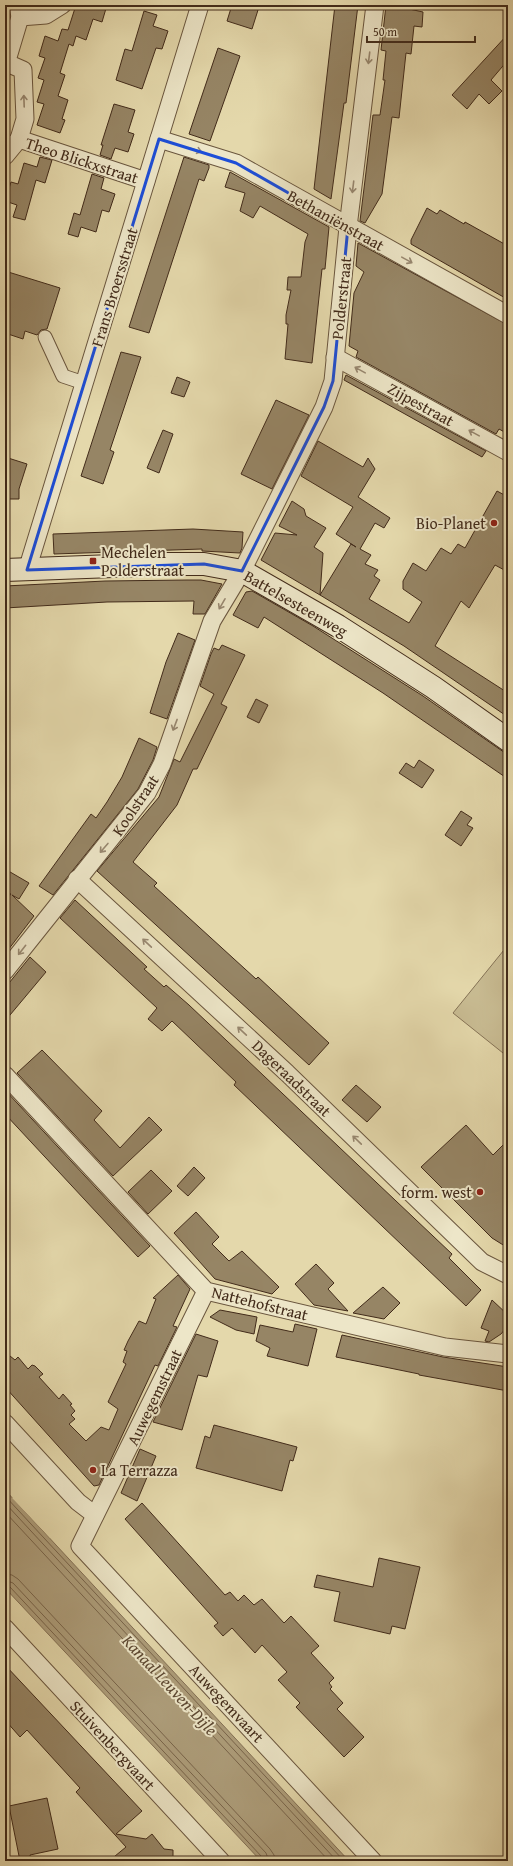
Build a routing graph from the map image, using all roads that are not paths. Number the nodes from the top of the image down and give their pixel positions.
1 (62, 5) edge
2 (200, 5) edge
3 (375, 5) edge
4 (19, 11) edge
5 (6, 65) edge
6 (159, 138) junction
7 (19, 139) junction
8 (5, 156) edge
9 (146, 181) junction
10 (348, 227) junction
11 (508, 315) edge
12 (45, 337) dead end
13 (335, 357) junction
14 (84, 383) junction
15 (508, 452) edge
16 (5, 570) edge
17 (27, 570) junction
18 (242, 570) junction
19 (508, 740) edge
20 (77, 879) junction
21 (5, 971) edge
22 (5, 1075) edge
23 (508, 1275) edge
24 (206, 1291) junction
25 (508, 1354) edge
26 (5, 1423) edge
27 (95, 1515) junction
28 (80, 1546) joint
29 (5, 1628) edge
30 (221, 1861) edge
31 (373, 1861) edge

1 - 4 street, Theo Blickxstraat
2 - 6 street, Frans Broersstraat
3 -> 10 street, Polderstraat
4 - 5 street, Theo Blickxstraat
7 -> 5 street, Theo Blickxstraat
6 - 9 street, Frans Broersstraat
6 -> 10 street, Bethaniënstraat
7 - 8 street, Theo Blickxstraat
7 - 9 street, Theo Blickxstraat
9 - 14 street, Frans Broersstraat
10 -> 11 street, Bethaniënstraat
10 - 13 street, Polderstraat
12 - 14 street
15 -> 13 street, Zijpestraat
13 - 18 street, Polderstraat
14 - 17 street, Frans Broersstraat
16 - 17 main road, Battelsesteenweg
17 - 18 main road, Battelsesteenweg
18 - 19 main road, Battelsesteenweg
18 -> 20 street, Koolstraat
20 -> 21 street, Koolstraat
23 -> 20 street, Dageraadstraat
22 - 24 street, Nattehofstraat
24 - 25 street, Nattehofstraat
24 - 27 street, Auwegemstraat
26 - 27 street
27 - 28 street, Auwegemstraat
28 - 31 street, Auwegemvaart
29 - 30 street, Stuivenbergvaart

